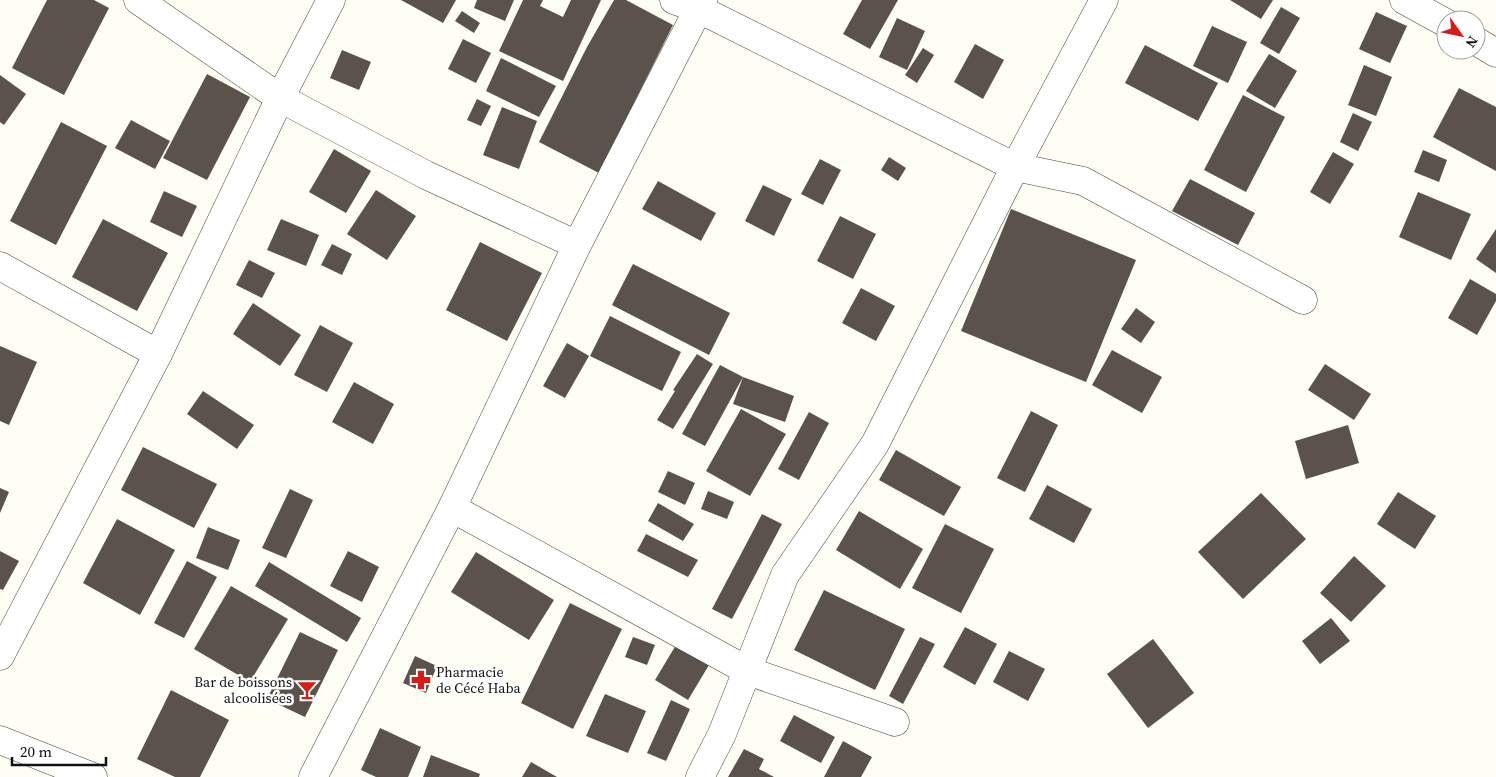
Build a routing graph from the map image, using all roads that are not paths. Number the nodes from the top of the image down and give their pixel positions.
1 (138, 0) edge
2 (331, 0) edge
3 (1104, 0) edge
4 (1404, 0) edge
5 (692, 3) edge
6 (1436, 17) edge
7 (280, 98) junction
8 (1015, 167) junction
9 (577, 245) junction
10 (0, 266) edge
11 (1303, 300) dead end
12 (158, 354) junction
13 (452, 508) junction
14 (0, 656) edge
15 (748, 671) junction
16 (895, 722) dead end
17 (0, 740) edge
18 (94, 777) edge
19 (313, 777) edge
20 (700, 777) edge

1 - 7 street
2 - 7 street
3 - 8 street
4 - 6 street
5 - 8 street
5 - 9 street
7 - 9 street
7 - 12 street
8 - 11 street
8 - 15 street
9 - 13 street
10 - 12 street
12 - 14 street
13 - 15 street
13 - 19 street
15 - 16 street
15 - 20 street
17 - 18 street

